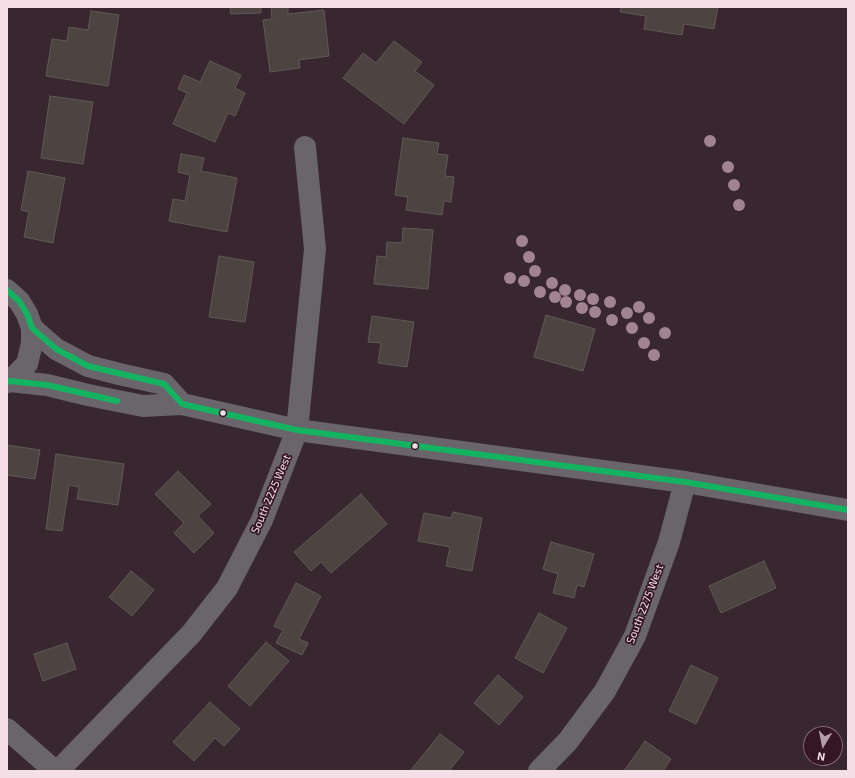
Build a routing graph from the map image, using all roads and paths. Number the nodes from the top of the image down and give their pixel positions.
1 (305, 147) dead end
2 (7, 290) edge
3 (32, 328) junction
4 (8, 382) edge
5 (182, 404) junction
6 (297, 430) junction
7 (685, 482) junction
8 (848, 510) edge
9 (7, 729) edge
10 (57, 771) edge
11 (539, 771) edge

1 - 6 street, South 2225 West
2 - 3 street
3 - 4 street
3 - 5 street
4 - 5 street
5 - 6 street
6 - 7 street
6 - 10 street, South 2225 West
7 - 8 street
7 - 11 street, South 2275 West
9 - 10 street

